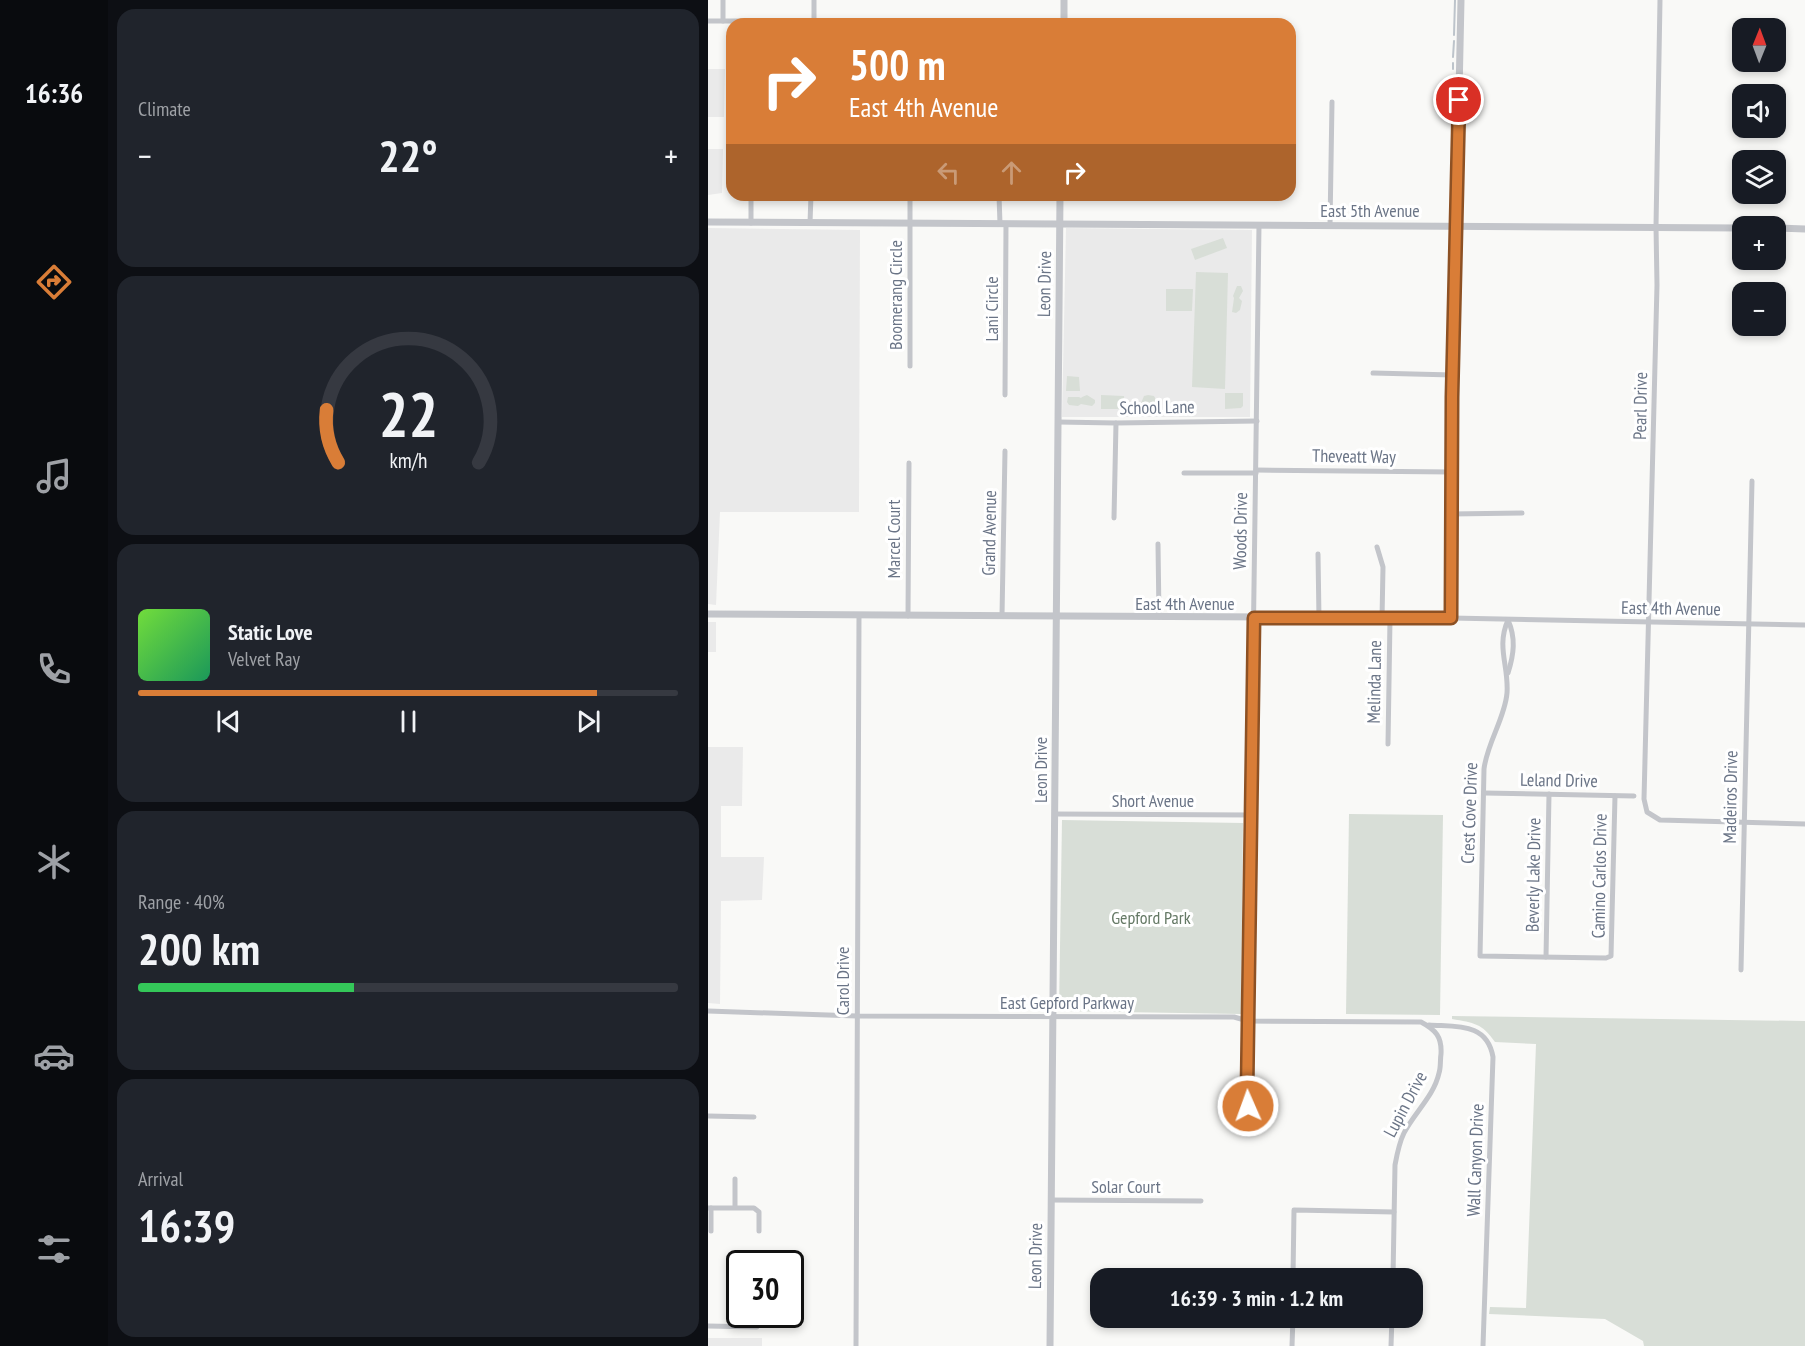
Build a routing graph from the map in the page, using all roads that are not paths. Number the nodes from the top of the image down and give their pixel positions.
1 (723, 0) edge
2 (814, 0) edge
3 (1064, 0) edge
4 (1461, 0) edge
5 (1660, 0) edge
6 (814, 18) edge
7 (1064, 18) edge
8 (708, 21) edge
9 (723, 21) joint
10 (1332, 102) dead end
11 (751, 201) edge
12 (811, 201) edge
13 (910, 201) edge
14 (1000, 201) edge
15 (1060, 201) edge
16 (708, 222) edge
17 (751, 223) junction
18 (810, 223) junction
19 (910, 223) junction
20 (1003, 224) junction
21 (1060, 224) junction
22 (1259, 225) junction
23 (1330, 225) junction
24 (1456, 226) junction
25 (1656, 226) junction
26 (1732, 228) edge
27 (1786, 228) edge
28 (1805, 228) edge
29 (910, 366) dead end
30 (1372, 373) dead end
31 (1453, 375) junction
32 (1005, 395) dead end
33 (1257, 421) junction
34 (1058, 422) junction
35 (1116, 423) junction
36 (1005, 451) dead end
37 (909, 464) dead end
38 (1256, 472) junction
39 (1452, 472) junction
40 (1184, 473) dead end
41 (1752, 481) dead end
42 (1522, 513) dead end
43 (1451, 514) junction
44 (1114, 518) dead end
45 (1158, 544) dead end
46 (1377, 547) dead end
47 (1318, 554) dead end
48 (708, 614) edge
49 (859, 615) junction
50 (908, 616) junction
51 (1002, 616) junction
52 (1056, 616) junction
53 (1159, 618) junction
54 (1254, 618) junction
55 (1451, 618) junction
56 (1319, 619) junction
57 (1386, 619) junction
58 (1508, 620) junction
59 (1648, 623) junction
60 (1749, 624) junction
61 (1805, 625) edge
62 (1507, 675) junction
63 (1388, 744) dead end
64 (1484, 793) junction
65 (1549, 794) junction
66 (1616, 796) junction
67 (1634, 796) dead end
68 (1054, 814) junction
69 (1251, 815) junction
70 (1745, 822) junction
71 (1805, 824) edge
72 (1546, 957) junction
73 (1742, 970) dead end
74 (708, 1011) edge
75 (857, 1016) junction
76 (1053, 1017) junction
77 (1248, 1021) junction
78 (1426, 1025) junction
79 (708, 1116) edge
80 (754, 1117) dead end
81 (1258, 1123) dead end
82 (735, 1179) dead end
83 (1051, 1200) junction
84 (1201, 1201) dead end
85 (735, 1207) junction
86 (709, 1208) edge
87 (1394, 1212) junction
88 (711, 1231) dead end
89 (759, 1231) dead end
90 (1293, 1268) edge
91 (1392, 1268) edge
92 (708, 1326) edge
93 (726, 1326) edge
94 (1293, 1328) edge
95 (1392, 1328) edge
96 (856, 1346) edge
97 (1050, 1346) edge
98 (1292, 1346) edge
99 (1391, 1346) edge
100 (1483, 1346) edge

1 - 9 street
2 - 6 street
3 - 7 street
4 - 24 street
5 - 25 street, Pearl Drive
8 - 9 street
10 - 23 street
11 - 17 street
12 - 18 street
13 - 19 street, Boomerang Circle
14 - 20 street, Lani Circle
15 - 21 street, Leon Drive
16 - 17 street, East 5th Avenue
17 - 18 street, East 5th Avenue
18 - 19 street, East 5th Avenue
19 - 20 street, East 5th Avenue
19 - 29 street, Boomerang Circle
20 - 21 street, East 5th Avenue
20 - 32 street, Lani Circle
21 - 22 street, East 5th Avenue
21 - 34 street, Leon Drive
22 - 23 street, East 5th Avenue
22 - 33 street, Woods Drive
23 - 24 street, East 5th Avenue
24 - 25 street, East 5th Avenue
24 - 31 street
25 - 26 street, East 5th Avenue
25 - 59 street, Pearl Drive
27 - 28 street
30 - 31 street
31 - 39 street
33 - 35 street, School Lane
33 - 38 street, Woods Drive
34 - 35 street, School Lane
34 - 52 street, Leon Drive
35 - 44 street
36 - 51 street, Grand Avenue
37 - 50 street, Marcel Court
38 - 39 street, Theveatt Way
38 - 40 street, Theveatt Way
38 - 54 street, Woods Drive
39 - 43 street
41 - 60 street, Madeiros Drive
42 - 43 street
43 - 55 street
45 - 53 street
46 - 57 street, Melinda Lane
47 - 56 street
48 - 49 street, East 4th Avenue
49 - 50 street, East 4th Avenue
49 - 75 street, Carol Drive
50 - 51 street, East 4th Avenue
51 - 52 street, East 4th Avenue
52 - 53 street, East 4th Avenue
52 - 68 street, Leon Drive
53 - 54 street, East 4th Avenue
54 - 56 street, East 4th Avenue
54 - 69 street, Woods Drive
55 - 57 street, East 4th Avenue
55 - 58 street, East 4th Avenue
56 - 57 street, East 4th Avenue
57 - 63 street, Melinda Lane
58 - 59 street, East 4th Avenue
58 - 62 street, Crest Cove Drive
58 - 62 street, Crest Cove Drive
59 - 60 street, East 4th Avenue
59 - 70 street, Pearl Drive
60 - 61 street, East 4th Avenue
60 - 70 street, Madeiros Drive
62 - 64 street, Crest Cove Drive
64 - 65 street, Leland Drive
64 - 72 street, Crest Cove Drive
65 - 66 street, Leland Drive
65 - 72 street, Beverly Lake Drive
66 - 67 street, Leland Drive
66 - 72 street, Camino Carlos Drive
68 - 69 street, Short Avenue
68 - 76 street, Leon Drive
69 - 77 street, Woods Drive
70 - 71 street
70 - 73 street, Madeiros Drive
74 - 75 street, East Gepford Parkway
75 - 76 street, East Gepford Parkway
75 - 96 street, Carol Drive
76 - 77 street, East Gepford Parkway
76 - 83 street, Leon Drive
77 - 78 street, East Gepford Parkway
77 - 81 street, Woods Drive
78 - 87 street, Lupin Drive
78 - 100 street, Wall Canyon Drive
79 - 80 street
82 - 85 street
83 - 84 street, Solar Court
83 - 97 street, Leon Drive
85 - 86 street
85 - 89 street
86 - 88 street
87 - 90 street
87 - 91 street, Lupin Drive
92 - 93 street
94 - 98 street
95 - 99 street

